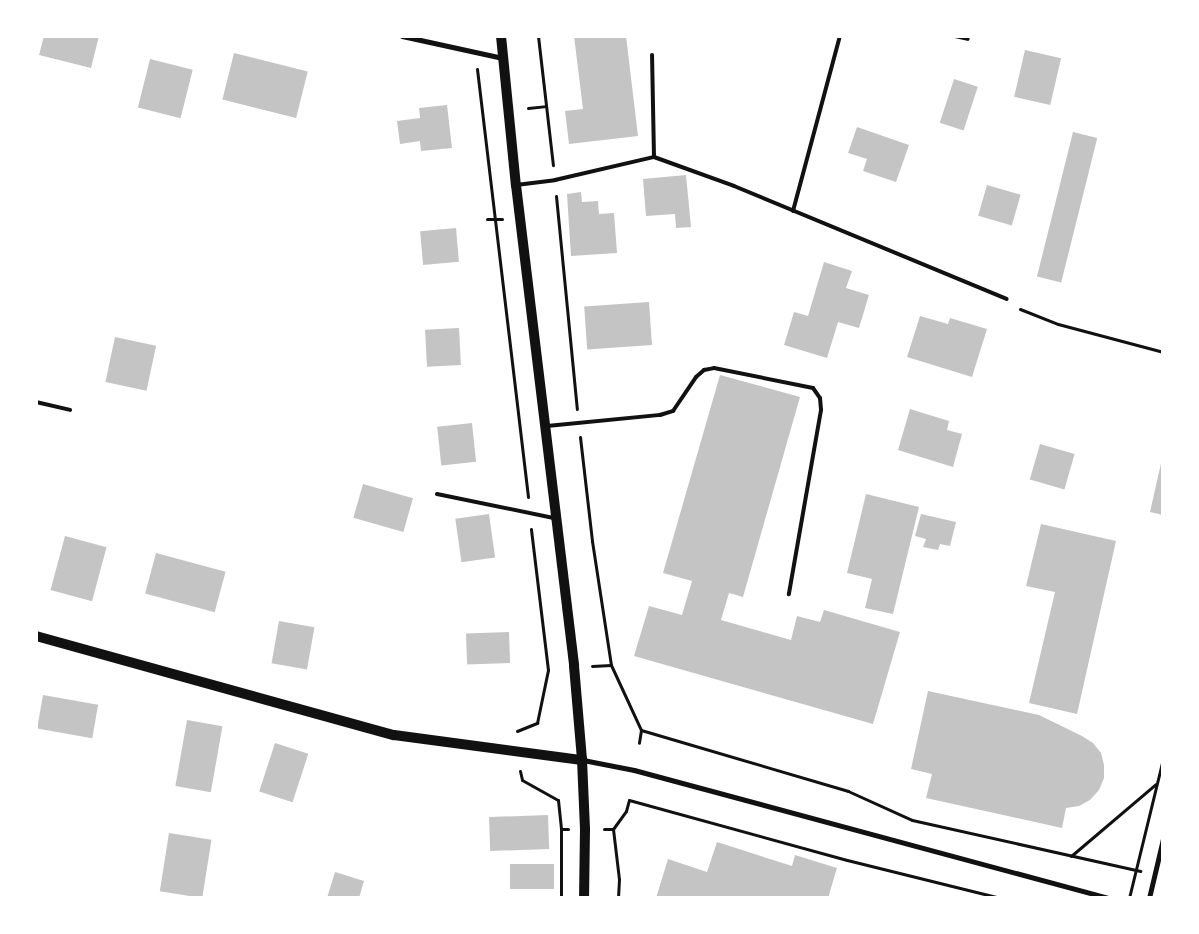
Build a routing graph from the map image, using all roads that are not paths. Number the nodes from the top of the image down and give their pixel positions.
1 (402, 36) edge
2 (501, 36) edge
3 (840, 36) edge
4 (955, 36) edge
5 (968, 39) dead end
6 (652, 55) dead end
7 (503, 58) junction
8 (654, 157) junction
9 (516, 185) junction
10 (793, 211) junction
11 (1007, 299) road end
12 (36, 402) edge
13 (70, 410) dead end
14 (545, 426) junction
15 (437, 494) dead end
16 (556, 518) junction
17 (789, 594) dead end
18 (36, 636) edge
19 (582, 760) junction
20 (1163, 839) edge
21 (584, 898) edge
22 (1107, 898) edge
23 (1149, 898) edge

1 - 7 street
2 - 7 main road
3 - 10 lane
4 - 5 lane
6 - 8 lane
7 - 9 main road
8 - 9 lane
8 - 10 lane
9 - 14 main road
10 - 11 lane
12 - 13 lane
14 - 16 main road
14 - 17 lane
15 - 16 lane
16 - 19 main road
18 - 19 main road
19 - 21 main road
19 - 22 street
20 - 23 street

